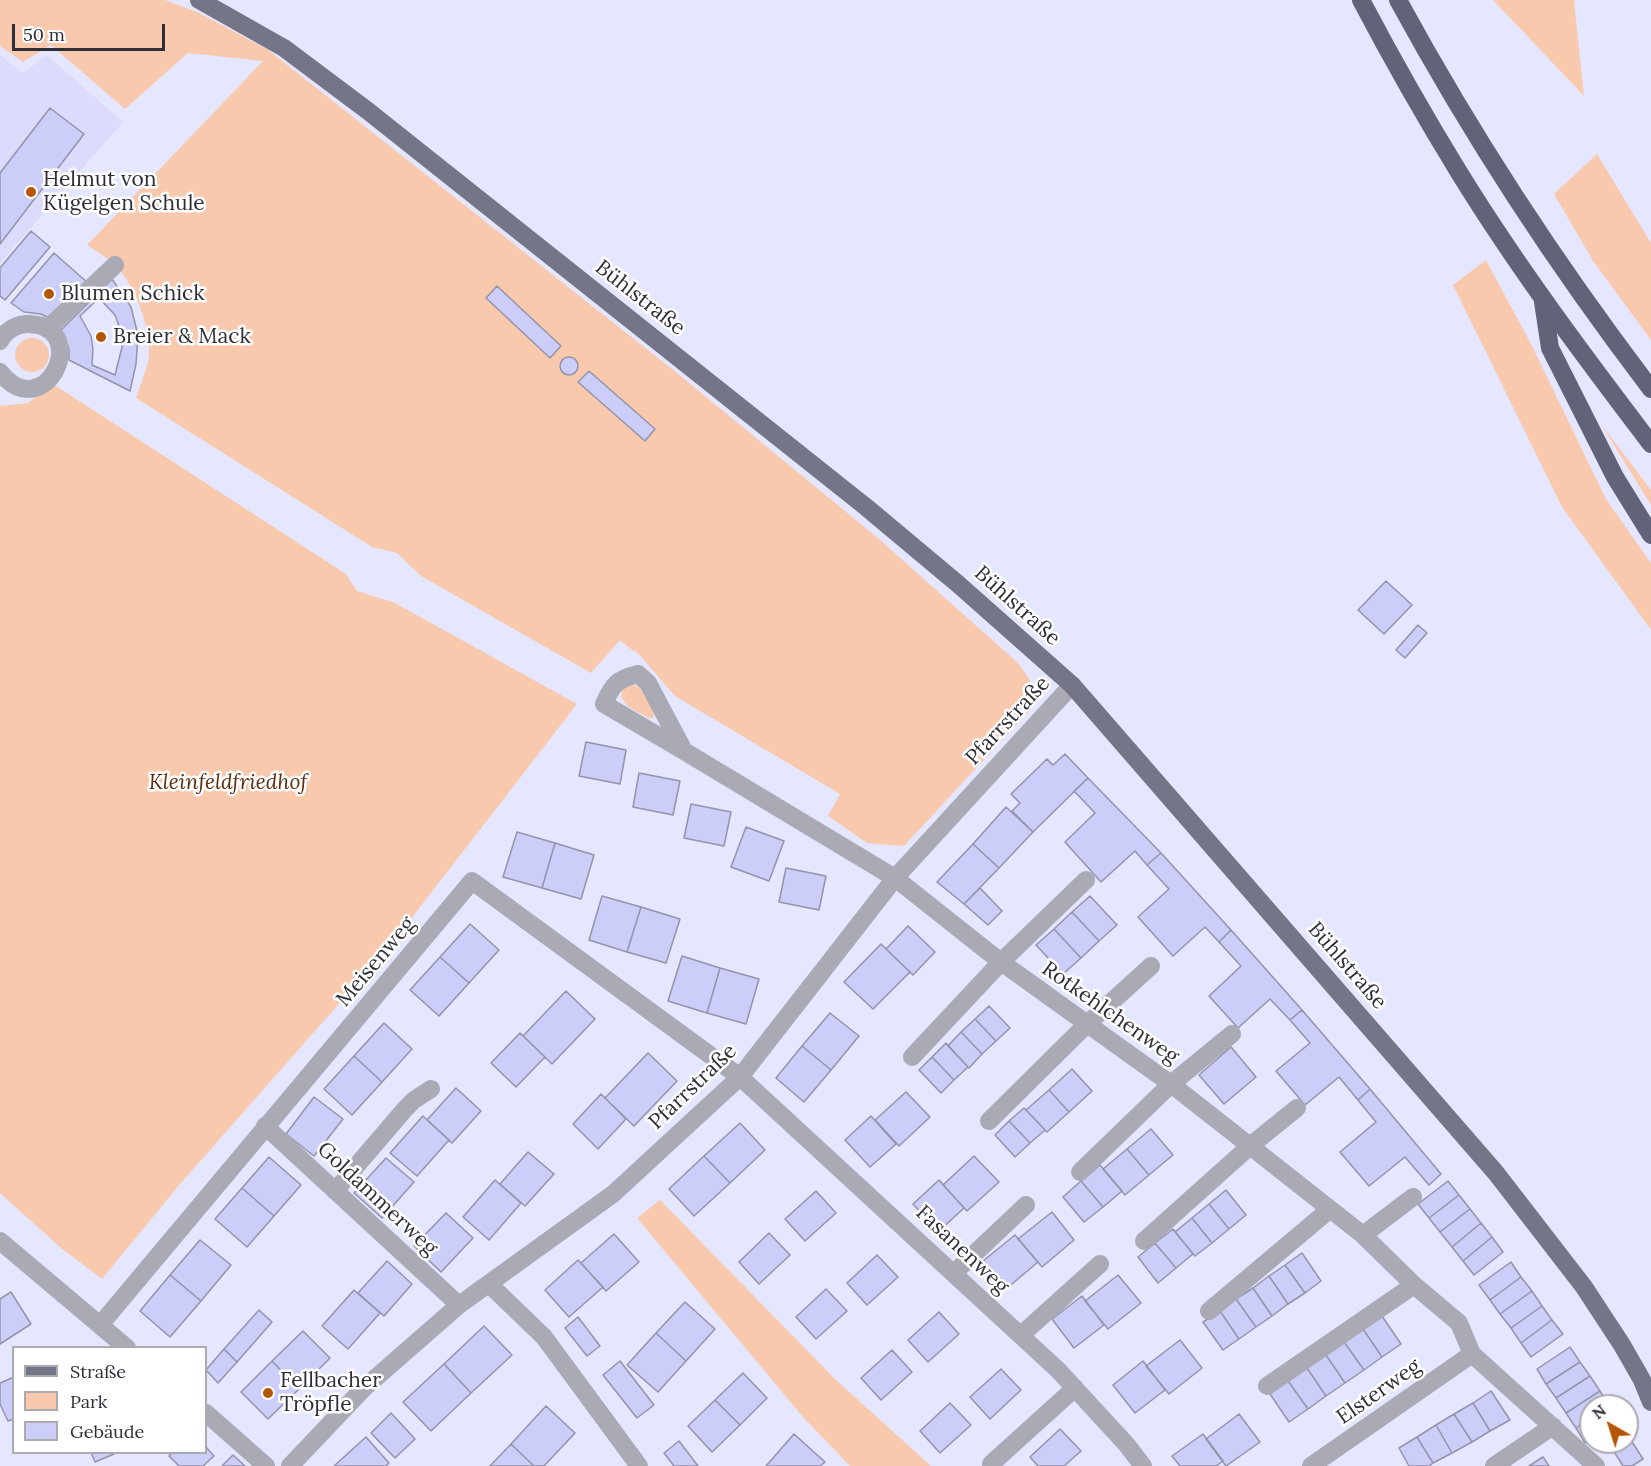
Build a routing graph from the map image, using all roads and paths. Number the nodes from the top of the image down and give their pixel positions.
1 (199, 0) edge
2 (1361, 0) edge
3 (1398, 0) edge
4 (115, 265) dead end
5 (1543, 298) junction
6 (47, 329) junction
7 (2, 333) edge
8 (2, 379) edge
9 (1651, 389) edge
10 (1651, 444) edge
11 (1651, 535) edge
12 (1072, 685) junction
13 (684, 752) junction
14 (895, 878) junction
15 (1086, 880) dead end
16 (1001, 962) junction
17 (1151, 966) dead end
18 (1086, 1025) junction
19 (1232, 1034) dead end
20 (912, 1057) dead end
21 (740, 1077) junction
22 (1171, 1084) junction
23 (431, 1089) dead end
24 (1297, 1108) dead end
25 (989, 1121) dead end
26 (265, 1126) junction
27 (1250, 1146) junction
28 (1080, 1172) dead end
29 (335, 1191) junction
30 (1413, 1197) dead end
31 (1026, 1205) dead end
32 (1329, 1210) junction
33 (1363, 1235) junction
34 (1144, 1240) dead end
35 (0, 1241) edge
36 (1100, 1264) dead end
37 (954, 1273) junction
38 (489, 1284) junction
39 (1414, 1285) junction
40 (459, 1305) junction
41 (1209, 1311) dead end
42 (100, 1325) junction
43 (1021, 1335) junction
44 (126, 1346) edge
45 (1472, 1354) junction
46 (1267, 1386) dead end
47 (1075, 1388) junction
48 (1651, 1402) edge
49 (207, 1414) edge
50 (1553, 1426) junction
51 (991, 1464) dead end
52 (266, 1466) edge
53 (290, 1466) edge
54 (639, 1466) edge
55 (1143, 1466) edge
56 (1311, 1466) edge
57 (1494, 1466) edge
58 (1596, 1466) edge

1 - 12 main road, Bühlstraße
2 - 5 highway
3 - 9 highway
4 - 6 street
5 - 10 highway
5 - 11 highway
6 - 7 street
6 - 8 street
12 - 14 street, Pfarrstraße
12 - 48 main road, Bühlstraße
13 - 13 street, Rotkehlchenweg
13 - 14 street, Rotkehlchenweg
14 - 16 street, Rotkehlchenweg
14 - 21 street, Pfarrstraße
15 - 16 street
16 - 18 street, Rotkehlchenweg
16 - 20 street
17 - 18 street
18 - 22 street, Rotkehlchenweg
18 - 25 street
19 - 22 street
21 - 26 street, Meisenweg
21 - 37 street, Fasanenweg
21 - 38 street, Pfarrstraße
22 - 27 street, Rotkehlchenweg
22 - 28 street
23 - 29 street
24 - 27 street
26 - 29 street, Goldammerweg
26 - 42 street, Meisenweg
27 - 32 street, Rotkehlchenweg
27 - 34 street
29 - 40 street, Goldammerweg
30 - 33 street
31 - 37 street
32 - 33 street, Rotkehlchenweg
32 - 41 street
33 - 39 street, Rotkehlchenweg
35 - 42 street
36 - 43 street
37 - 43 street, Fasanenweg
38 - 40 street, Pfarrstraße
38 - 54 street
39 - 45 street, Rotkehlchenweg
39 - 46 street
40 - 53 street, Pfarrstraße
42 - 44 street
43 - 47 street, Fasanenweg
45 - 50 street
45 - 56 street, Elsterweg
47 - 51 street
47 - 55 street, Fasanenweg
49 - 52 street
50 - 57 street
50 - 58 street

